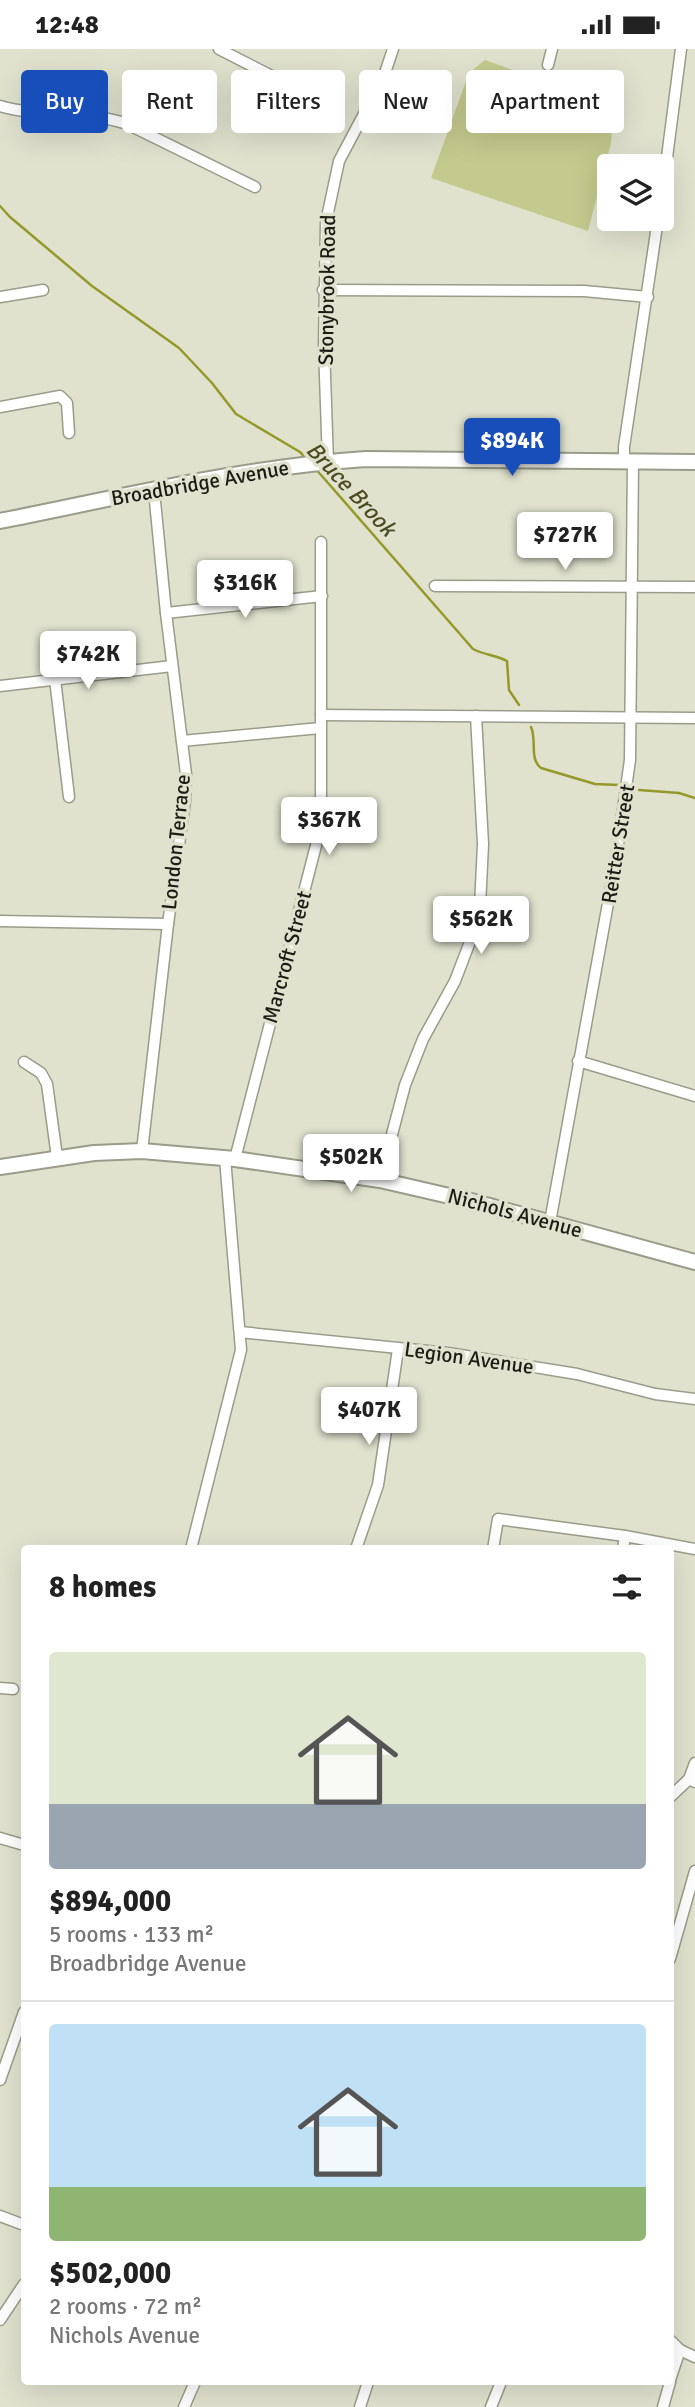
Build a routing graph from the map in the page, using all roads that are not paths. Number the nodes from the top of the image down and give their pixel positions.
1 (219, 49) edge
2 (393, 49) edge
3 (552, 49) edge
4 (681, 49) edge
5 (548, 65) dead end
6 (260, 70) edge
7 (0, 106) edge
8 (667, 154) edge
9 (256, 187) dead end
10 (656, 231) edge
11 (43, 290) dead end
12 (323, 290) junction
13 (0, 297) edge
14 (648, 297) junction
15 (0, 407) edge
16 (69, 433) dead end
17 (628, 461) junction
18 (324, 462) junction
19 (695, 462) edge
20 (154, 491) junction
21 (0, 521) edge
22 (321, 542) dead end
23 (435, 586) dead end
24 (632, 587) junction
25 (695, 587) edge
26 (322, 596) junction
27 (166, 614) junction
28 (172, 666) junction
29 (55, 679) junction
30 (0, 686) edge
31 (321, 715) junction
32 (476, 716) junction
33 (631, 717) junction
34 (695, 718) edge
35 (320, 728) junction
36 (182, 741) junction
37 (69, 797) dead end
38 (0, 921) edge
39 (168, 924) junction
40 (578, 1061) junction
41 (24, 1062) dead end
42 (695, 1096) edge
43 (142, 1151) junction
44 (57, 1157) junction
45 (230, 1158) junction
46 (0, 1167) edge
47 (380, 1180) junction
48 (550, 1221) junction
49 (695, 1262) edge
50 (240, 1332) junction
51 (398, 1349) junction
52 (695, 1399) edge
53 (625, 1537) junction
54 (192, 1545) edge
55 (357, 1545) edge
56 (494, 1545) edge
57 (624, 1545) edge
58 (672, 1545) edge
59 (674, 1545) edge
60 (695, 1549) edge
61 (0, 1688) edge
62 (13, 1689) dead end
63 (695, 1763) edge
64 (692, 1781) edge
65 (674, 1794) edge
66 (0, 1838) edge
67 (21, 1844) edge
68 (695, 1871) edge
69 (674, 1945) edge
70 (21, 2020) edge
71 (0, 2080) edge
72 (0, 2216) edge
73 (21, 2224) edge
74 (21, 2288) edge
75 (0, 2319) edge
76 (674, 2343) edge
77 (690, 2354) edge
78 (674, 2376) edge
79 (194, 2385) edge
80 (367, 2385) edge
81 (500, 2385) edge
82 (669, 2385) edge
83 (184, 2407) edge
84 (360, 2407) edge
85 (491, 2407) edge
86 (663, 2407) edge

1 - 6 street
2 - 12 street, Stonybrook Road
3 - 5 street
4 - 8 street
7 - 9 street
10 - 14 street, Reitter Street
11 - 13 street
12 - 14 street
12 - 18 street, Stonybrook Road
14 - 17 street, Reitter Street
15 - 16 street
17 - 18 main road, Broadbridge Avenue
17 - 19 main road, Broadbridge Avenue
17 - 24 street, Reitter Street
18 - 20 main road, Broadbridge Avenue
20 - 21 main road, Broadbridge Avenue
20 - 27 street, London Terrace
22 - 26 street, Marcroft Street
23 - 24 street
24 - 25 street
24 - 33 street, Reitter Street
26 - 27 street
26 - 31 street, Marcroft Street
27 - 28 street, London Terrace
28 - 29 street
28 - 36 street, London Terrace
29 - 30 street
29 - 37 street
31 - 32 street
31 - 35 street, Marcroft Street
32 - 33 street
32 - 47 street
33 - 34 street
33 - 40 street, Reitter Street
35 - 36 street
35 - 45 street, Marcroft Street
36 - 39 street, London Terrace
38 - 39 street
39 - 43 street, London Terrace
40 - 42 street
40 - 48 street, Reitter Street
41 - 44 street
43 - 44 main road, Nichols Avenue
43 - 45 main road, Nichols Avenue
44 - 46 main road, Nichols Avenue
45 - 47 main road, Nichols Avenue
45 - 50 street, Marcroft Street
47 - 48 main road, Nichols Avenue
48 - 49 main road, Nichols Avenue
50 - 51 street, Legion Avenue
50 - 54 street, Marcroft Street
51 - 52 street, Legion Avenue
51 - 55 street
53 - 56 street
53 - 57 street
53 - 58 street
59 - 60 street
61 - 62 street
63 - 64 street
64 - 65 street
66 - 67 street
68 - 69 street
70 - 71 street
72 - 73 street
74 - 75 street
76 - 77 street
77 - 78 street
79 - 83 street
80 - 84 street
81 - 85 street
82 - 86 street

